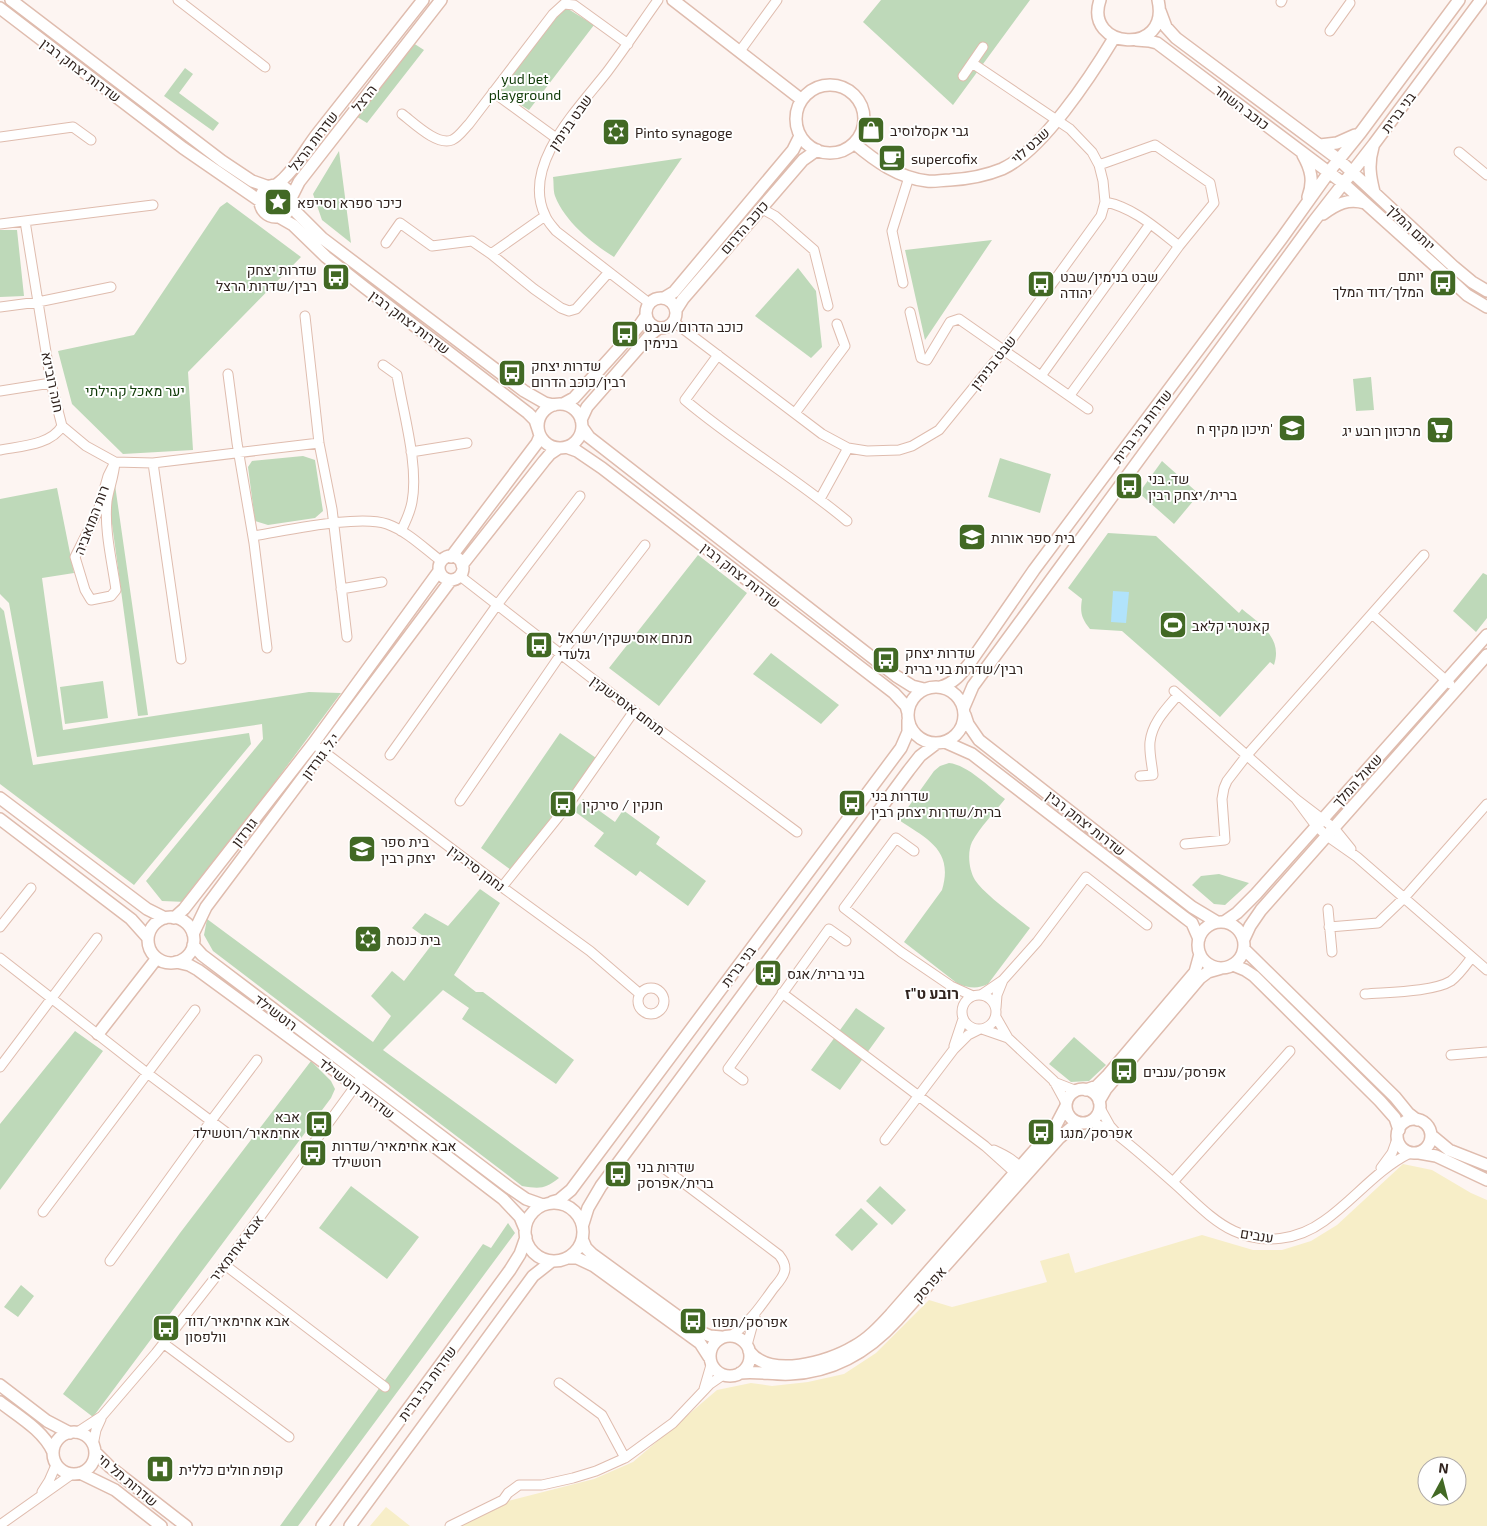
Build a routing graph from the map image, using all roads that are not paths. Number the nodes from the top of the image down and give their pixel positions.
1 (11, 0) edge
2 (178, 0) edge
3 (422, 0) edge
4 (441, 0) edge
5 (658, 0) edge
6 (673, 0) edge
7 (777, 0) edge
8 (1100, 0) edge
9 (1459, 0) edge
10 (1481, 0) edge
11 (1349, 1) edge
12 (1159, 6) edge
13 (0, 8) edge
14 (1330, 31) dead end
15 (1114, 38) junction
16 (1136, 40) junction
17 (628, 44) junction
18 (983, 47) dead end
19 (740, 51) junction
20 (972, 63) junction
21 (265, 67) dead end
22 (964, 76) dead end
23 (493, 92) junction
24 (802, 100) junction
25 (402, 114) dead end
26 (1056, 120) junction
27 (1361, 132) junction
28 (800, 136) junction
29 (0, 137) edge
30 (556, 138) junction
31 (91, 140) dead end
32 (854, 143) junction
33 (1374, 144) junction
34 (1320, 145) junction
35 (817, 150) junction
36 (1301, 151) junction
37 (1459, 152) dead end
38 (1338, 159) junction
39 (1099, 165) junction
40 (1329, 172) junction
41 (1352, 172) junction
42 (1487, 175) edge
43 (909, 177) junction
44 (1343, 183) junction
45 (272, 186) junction
46 (1374, 192) junction
47 (769, 198) junction
48 (292, 201) junction
49 (260, 202) junction
50 (1105, 202) junction
51 (1367, 203) junction
52 (153, 205) dead end
53 (1305, 205) junction
54 (758, 210) junction
55 (545, 216) junction
56 (775, 216) junction
57 (279, 217) junction
58 (25, 221) junction
59 (1314, 222) junction
60 (0, 224) edge
61 (1150, 224) junction
62 (386, 243) dead end
63 (1179, 246) junction
64 (491, 254) junction
65 (608, 272) junction
66 (903, 283) dead end
67 (111, 287) dead end
68 (1486, 290) edge
69 (664, 298) junction
70 (38, 302) junction
71 (649, 303) junction
72 (828, 306) dead end
73 (0, 307) edge
74 (1485, 307) edge
75 (676, 310) junction
76 (910, 312) dead end
77 (304, 316) dead end
78 (646, 316) junction
79 (674, 322) junction
80 (837, 324) dead end
81 (659, 328) junction
82 (1004, 350) junction
83 (718, 355) junction
84 (383, 365) dead end
85 (228, 374) dead end
86 (1041, 376) junction
87 (51, 383) junction
88 (0, 391) edge
89 (1070, 395) junction
90 (558, 405) junction
91 (1088, 409) dead end
92 (795, 413) junction
93 (582, 424) junction
94 (62, 426) junction
95 (539, 432) junction
96 (467, 443) dead end
97 (319, 444) junction
98 (563, 448) junction
99 (848, 448) junction
100 (0, 450) edge
101 (411, 452) junction
102 (239, 453) junction
103 (115, 462) junction
104 (153, 463) junction
105 (580, 496) dead end
106 (820, 499) junction
107 (848, 522) dead end
108 (334, 523) junction
109 (401, 531) junction
110 (253, 536) junction
111 (645, 545) dead end
112 (1424, 555) dead end
113 (444, 563) junction
114 (458, 574) junction
115 (382, 582) dead end
116 (341, 589) junction
117 (497, 605) junction
118 (1372, 614) junction
119 (1487, 635) edge
120 (347, 637) dead end
121 (266, 648) dead end
122 (561, 654) junction
123 (1487, 656) edge
124 (181, 659) dead end
125 (1446, 680) junction
126 (941, 686) junction
127 (924, 689) junction
128 (1457, 690) junction
129 (634, 711) junction
130 (964, 711) junction
131 (908, 717) junction
132 (941, 742) junction
133 (313, 744) junction
134 (324, 752) junction
135 (390, 755) dead end
136 (1247, 755) junction
137 (1140, 776) dead end
138 (0, 798) edge
139 (460, 801) dead end
140 (1487, 804) edge
141 (0, 819) edge
142 (1320, 822) junction
143 (797, 832) dead end
144 (1330, 832) junction
145 (1185, 844) dead end
146 (914, 851) dead end
147 (31, 888) dead end
148 (502, 888) junction
149 (1404, 898) junction
150 (1328, 909) dead end
151 (170, 918) junction
152 (1221, 922) junction
153 (1147, 925) dead end
154 (1329, 927) junction
155 (0, 928) edge
156 (97, 938) dead end
157 (148, 938) junction
158 (1199, 938) junction
159 (193, 939) junction
160 (846, 941) dead end
161 (1244, 944) junction
162 (1332, 952) dead end
163 (1200, 954) junction
164 (1472, 957) junction
165 (0, 958) edge
166 (157, 958) junction
167 (176, 962) junction
168 (1227, 966) junction
169 (1487, 970) edge
170 (1003, 980) junction
171 (951, 986) junction
172 (782, 993) junction
173 (640, 994) dead end
174 (1365, 994) dead end
175 (977, 995) junction
176 (51, 998) junction
177 (963, 1006) junction
178 (195, 1010) dead end
179 (996, 1012) junction
180 (963, 1019) junction
181 (981, 1029) junction
182 (98, 1034) junction
183 (1008, 1038) junction
184 (954, 1049) junction
185 (1290, 1051) dead end
186 (1487, 1052) edge
187 (1451, 1055) dead end
188 (258, 1060) dead end
189 (0, 1067) edge
190 (147, 1073) junction
191 (362, 1076) junction
192 (743, 1080) dead end
193 (1054, 1081) junction
194 (354, 1086) junction
195 (1082, 1090) junction
196 (918, 1096) junction
197 (1100, 1104) junction
198 (1066, 1105) junction
199 (1417, 1120) junction
200 (210, 1121) junction
201 (1085, 1122) junction
202 (227, 1133) dead end
203 (1398, 1134) junction
204 (1431, 1135) junction
205 (1120, 1137) junction
206 (885, 1140) dead end
207 (1415, 1153) junction
208 (1487, 1165) edge
209 (665, 1168) dead end
210 (1020, 1172) junction
211 (1376, 1174) junction
212 (1487, 1180) edge
213 (1173, 1182) junction
214 (548, 1204) junction
215 (43, 1212) dead end
216 (583, 1224) junction
217 (525, 1233) junction
218 (582, 1240) junction
219 (567, 1258) junction
220 (552, 1261) junction
221 (110, 1262) dead end
222 (224, 1265) junction
223 (757, 1312) junction
224 (726, 1337) junction
225 (164, 1343) junction
226 (748, 1348) junction
227 (710, 1361) junction
228 (740, 1373) junction
229 (723, 1375) junction
230 (560, 1383) dead end
231 (0, 1385) edge
232 (385, 1387) dead end
233 (702, 1391) junction
234 (0, 1402) edge
235 (104, 1414) junction
236 (73, 1433) junction
237 (289, 1437) dead end
238 (94, 1448) junction
239 (52, 1452) junction
240 (625, 1458) junction
241 (56, 1465) junction
242 (76, 1474) junction
243 (35, 1500) junction
244 (0, 1525) edge
245 (161, 1526) edge
246 (186, 1526) edge
247 (322, 1526) edge
248 (350, 1526) edge
249 (450, 1526) edge

1 - 45 main road, שדרות יצחק רבין
2 - 21 street
3 - 45 main road, שדרות הרצל
4 - 48 main road, הרצל
5 - 17 street, שבט בנימין
6 - 19 main road
7 - 19 street
8 - 15 main road
9 - 27 main road, בני ברית
10 - 33 main road, בני ברית
11 - 14 street
12 - 16 main road
12 - 34 main road, כוכב השחר
13 - 49 main road, שדרות יצחק רבין
15 - 16 main road, כוכב השחר
15 - 26 main road, שבט לוי
16 - 36 main road, כוכב השחר
17 - 23 street
17 - 30 street, שבט בנימין
18 - 20 street
19 - 24 main road
20 - 22 street
20 - 26 street
23 - 25 street
23 - 30 street
24 - 28 main road
24 - 32 main road
26 - 39 street
26 - 43 main road, שבט לוי
27 - 34 main road
27 - 38 main road, בני ברית
28 - 35 main road
28 - 69 main road, כוכב הדרום
29 - 31 street
30 - 55 street, שבט בנימין
32 - 35 main road
32 - 43 main road, שבט לוי
33 - 41 main road, בני ברית
33 - 46 main road
34 - 38 main road, כוכב השחר
35 - 47 main road, כוכב הדרום
36 - 40 main road, כוכב השחר
36 - 53 main road
37 - 42 street
38 - 40 main road, שדרות בני ברית
38 - 41 main road, יותם המלך
39 - 50 street
39 - 63 street
40 - 44 main road, כוכב השחר
40 - 53 main road, שדרות בני ברית
41 - 44 main road, בני ברית
41 - 46 main road, יותם המלך
43 - 66 street
44 - 51 main road, יותם המלך
44 - 59 main road, בני ברית
45 - 48 main road
45 - 49 main road
46 - 68 main road, יותם המלך
47 - 54 main road, כוכב הדרום
47 - 56 street
48 - 57 main road
48 - 90 main road, שדרות יצחק רבין
49 - 57 main road
50 - 61 street
50 - 82 street, שבט בנימין
51 - 59 main road
51 - 74 main road, יותם המלך
52 - 58 street
53 - 126 main road, שדרות בני ברית
54 - 56 street
54 - 75 main road, כוכב הדרום
55 - 64 street
55 - 65 street
56 - 72 street
57 - 95 main road, שדרות יצחק רבין
58 - 60 street
58 - 70 street, חנה רובינא
59 - 130 main road, שדרות בני ברית
61 - 63 street
61 - 86 street
62 - 64 street
63 - 89 street
64 - 65 street
65 - 71 street
67 - 70 street
69 - 71 main road
69 - 75 main road
70 - 73 street
70 - 87 street, חנה רובינא
71 - 78 main road
75 - 79 main road
76 - 82 street
77 - 97 street
78 - 81 main road
78 - 90 main road
79 - 81 main road
79 - 83 street, שבט בנימין
80 - 92 street
81 - 93 main road
82 - 86 street
82 - 99 street, שבט בנימין
83 - 92 street, שבט בנימין
83 - 106 street
84 - 101 street
85 - 102 street
86 - 89 street
87 - 88 street
87 - 94 street, חנה רובינא
89 - 91 street
90 - 93 main road
90 - 95 main road
92 - 99 street, שבט בנימין
93 - 98 main road
93 - 127 main road, שדרות יצחק רבין
94 - 100 street
94 - 103 street, חנה רובינא
95 - 98 main road
95 - 113 main road, י.ל. גורדון
96 - 101 street
97 - 102 street, חנה רובינא
97 - 108 street
98 - 114 main road, י.ל. גורדון
98 - 131 main road, שדרות יצחק רבין
99 - 106 street
101 - 109 street
102 - 104 street, חנה רובינא
102 - 110 street
103 - 103 street, רות המואביה
103 - 104 street, חנה רובינא
104 - 124 street
105 - 117 street
106 - 107 street
108 - 109 street
108 - 110 street
108 - 116 street
109 - 113 street
110 - 121 street
111 - 122 street
112 - 118 street
113 - 114 main road
113 - 114 main road
113 - 133 main road, י.ל. גורדון
114 - 117 street, מנחם אוסישקין
114 - 134 main road, י.ל. גורדון
115 - 116 street
116 - 120 street
117 - 122 street, מנחם אוסישקין
117 - 135 street
118 - 125 street
118 - 136 street
119 - 125 main road, שאול המלך
122 - 129 street, מנחם אוסישקין
122 - 139 street
123 - 128 main road, שאול המלך
125 - 128 street
125 - 142 main road, שאול המלך
126 - 127 main road
126 - 130 main road
127 - 131 main road
128 - 144 main road, שאול המלך
129 - 143 street, מנחם אוסישקין
129 - 148 street
130 - 132 main road
130 - 152 main road, שדרות יצחק רבין
131 - 132 main road
131 - 214 main road, בני ברית
132 - 158 main road, שדרות יצחק רבין
132 - 216 main road, בני ברית
133 - 134 street, נחמן סירקין
133 - 151 main road, גורדון
134 - 148 street, נחמן סירקין
134 - 159 main road, י.ל. גורדון
136 - 137 street
136 - 142 street
136 - 145 street
138 - 151 main road
140 - 149 street
141 - 157 main road
142 - 144 street
142 - 152 main road, שאול המלך
144 - 149 street
144 - 161 main road, שאול המלך
146 - 171 street
147 - 155 street
148 - 173 street, נחמן סירקין
149 - 154 street
149 - 164 street
150 - 154 street
151 - 157 main road
151 - 159 main road
152 - 158 main road
152 - 161 main road
153 - 170 street
154 - 162 street
156 - 176 street
157 - 166 main road
158 - 163 main road
159 - 167 main road
159 - 191 main road, רוטשילד
160 - 172 street
161 - 168 main road
161 - 199 main road
163 - 168 main road
163 - 195 main road
164 - 169 street
164 - 174 street
165 - 176 street
166 - 167 main road
166 - 182 main road
167 - 194 main road, שדרות רוטשילד
168 - 197 main road
168 - 203 main road
170 - 175 street
170 - 179 street
171 - 175 street
171 - 177 street
172 - 192 street
172 - 196 street
175 - 177 street
175 - 179 street
176 - 182 street
176 - 189 street
177 - 180 street
178 - 190 street
179 - 181 street
179 - 183 street
180 - 181 street
180 - 184 street
181 - 183 street
181 - 184 street
182 - 190 street
183 - 193 street
184 - 196 street
185 - 213 street
186 - 187 street
188 - 200 street
190 - 200 street
190 - 215 street
191 - 194 street, אבא אחימאיר
191 - 214 main road, שדרות רוטשילד
193 - 195 street
193 - 198 street
194 - 217 main road, שדרות רוטשילד
194 - 222 street, אבא אחימאיר
195 - 197 main road
195 - 198 main road
196 - 206 street
196 - 210 street
197 - 201 main road
197 - 205 street, ענבים
198 - 201 main road
198 - 210 main road, אפרסק
199 - 203 main road
199 - 204 main road
200 - 202 street
200 - 221 street
201 - 205 street, ענבים
201 - 210 main road, אפרסק
203 - 207 main road
203 - 211 street, ענבים
204 - 207 main road
204 - 208 main road
205 - 213 street, ענבים
207 - 211 street, ענבים
207 - 212 main road
209 - 223 street
210 - 226 main road, אפרסק
210 - 228 main road, אפרסק
211 - 213 street, ענבים
214 - 216 main road
214 - 217 main road
216 - 218 main road
217 - 220 main road
217 - 247 main road, שדרות בני ברית
218 - 219 main road
218 - 224 main road
219 - 220 main road
219 - 227 main road
220 - 248 main road, שדרות בני ברית
222 - 225 street, אבא אחימאיר
222 - 232 street
223 - 224 street
223 - 226 street
224 - 226 main road
224 - 227 main road
225 - 235 street, אבא אחימאיר
225 - 237 street
226 - 228 main road
227 - 229 main road
227 - 233 street
228 - 229 main road
229 - 233 street
230 - 240 street
231 - 236 main road
233 - 240 street
234 - 239 main road
235 - 236 street, אבא אחימאיר
235 - 238 street, אבא אחימאיר
236 - 238 main road
236 - 239 main road
238 - 242 main road
238 - 246 main road, שדרות תל חי
239 - 241 main road
240 - 249 street
241 - 242 main road
241 - 243 street
242 - 243 street
242 - 245 main road, שדרות תל חי
243 - 244 street

